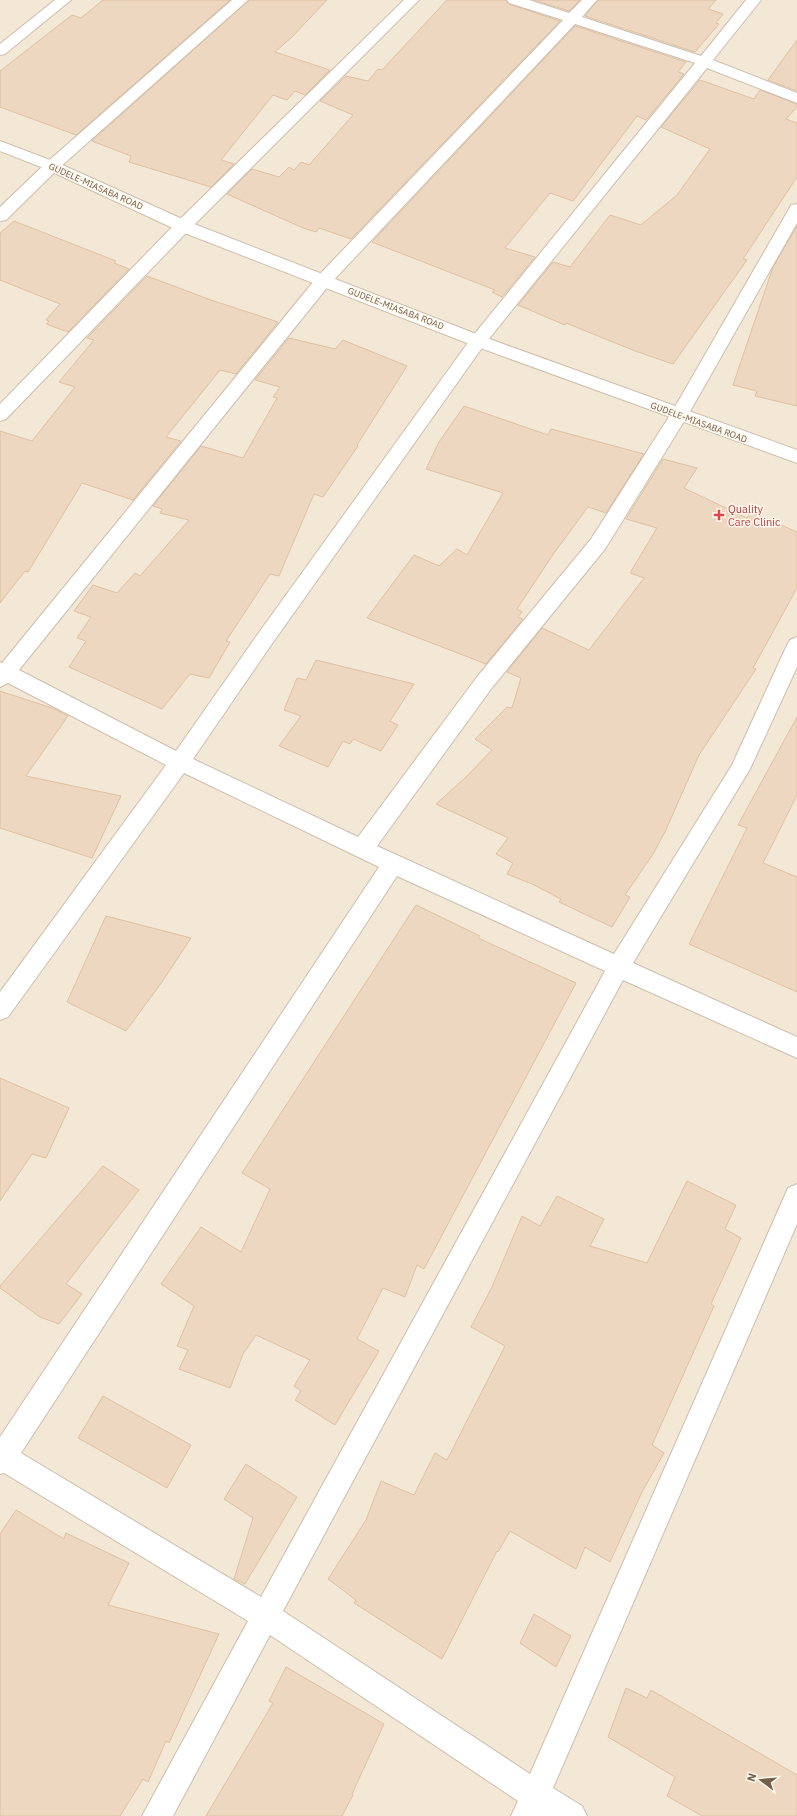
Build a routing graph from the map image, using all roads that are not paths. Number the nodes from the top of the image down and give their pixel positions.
1 (64, 0) edge
2 (241, 0) edge
3 (412, 0) edge
4 (514, 0) edge
5 (590, 0) edge
6 (754, 0) edge
7 (573, 19) junction
8 (0, 50) edge
9 (703, 61) junction
10 (797, 98) edge
11 (0, 146) edge
12 (52, 166) junction
13 (797, 209) edge
14 (0, 216) edge
15 (183, 226) junction
16 (324, 280) junction
17 (478, 341) junction
18 (0, 415) edge
19 (678, 415) junction
20 (797, 457) edge
21 (797, 645) edge
22 (2, 674) edge
23 (180, 762) junction
24 (363, 848) junction
25 (393, 864) junction
26 (619, 966) junction
27 (0, 1010) edge
28 (797, 1048) edge
29 (797, 1196) edge
30 (1, 1458) edge
31 (266, 1616) junction
32 (530, 1805) edge
33 (157, 1816) edge
34 (572, 1816) edge

1 - 8 street
2 - 12 street
3 - 15 street
4 - 7 street
5 - 7 street
6 - 9 street
7 - 9 street
7 - 16 street
9 - 10 street
9 - 17 street
11 - 12 street, GUDELE-MIASABA ROAD
12 - 14 street
12 - 15 street, GUDELE-MIASABA ROAD
13 - 19 street
15 - 16 street, GUDELE-MIASABA ROAD
15 - 18 street
16 - 17 street, GUDELE-MIASABA ROAD
16 - 22 street
17 - 19 street, GUDELE-MIASABA ROAD
17 - 23 street
19 - 20 street, GUDELE-MIASABA ROAD
19 - 24 street
21 - 26 street
22 - 23 street
23 - 24 street
23 - 27 street
24 - 25 street
25 - 26 street
25 - 30 street
26 - 28 street
26 - 31 street
29 - 32 street
30 - 31 street
31 - 32 street
31 - 33 street
32 - 34 street

